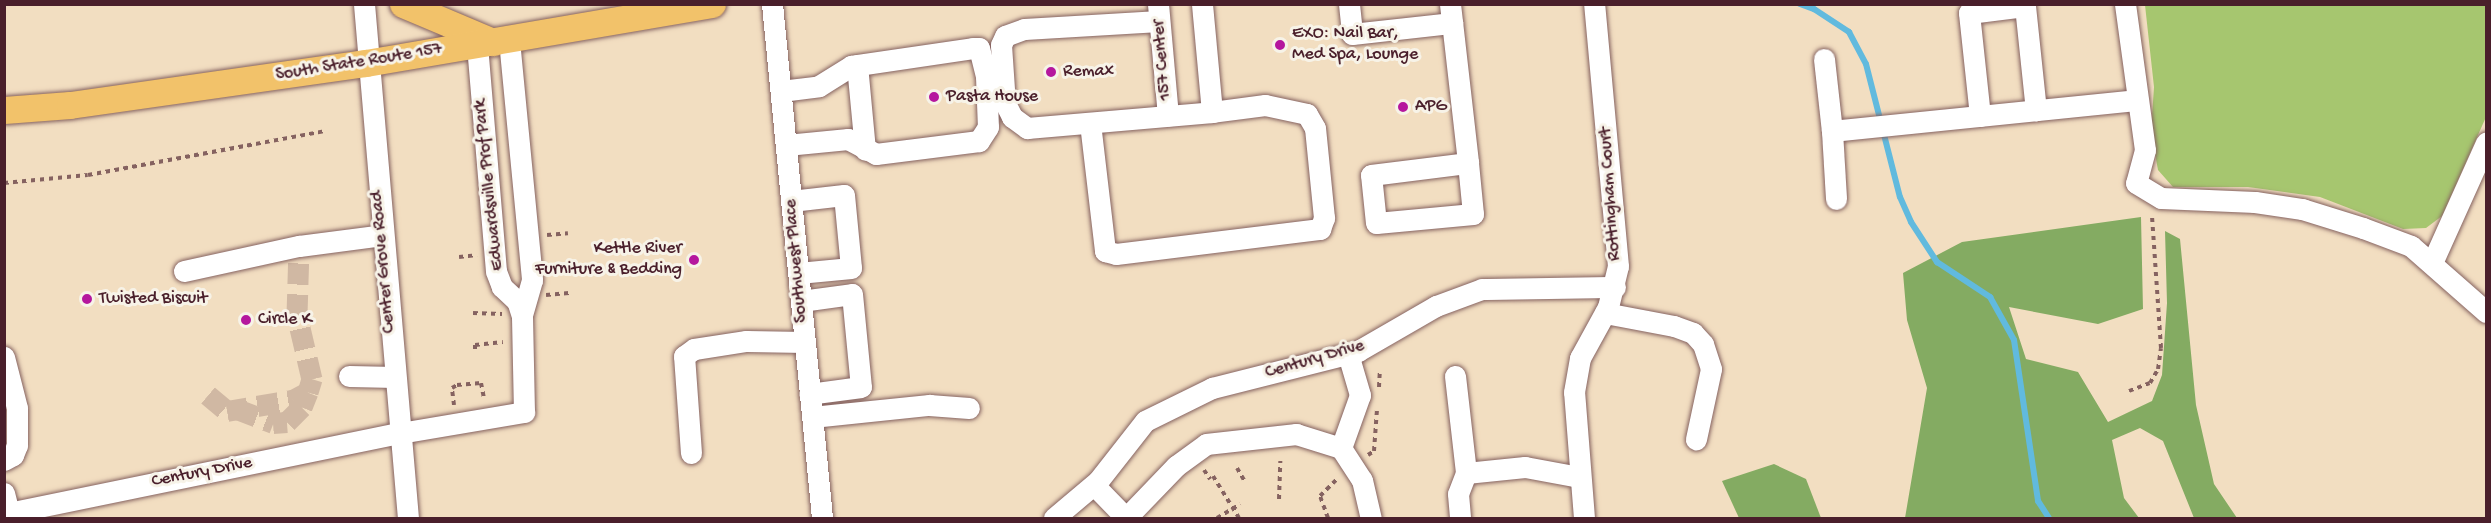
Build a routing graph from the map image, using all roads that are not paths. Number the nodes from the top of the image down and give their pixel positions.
1 (364, 4) edge
2 (403, 4) edge
3 (712, 4) edge
4 (772, 4) edge
5 (1202, 4) edge
6 (1349, 4) edge
7 (1594, 4) edge
8 (2125, 4) edge
9 (677, 8) edge
10 (1158, 13) edge
11 (1451, 14) edge
12 (493, 42) junction
13 (1824, 59) dead end
14 (366, 63) junction
15 (857, 65) junction
16 (781, 91) junction
17 (2137, 100) junction
18 (4, 110) edge
19 (2036, 110) junction
20 (1212, 112) junction
21 (1168, 116) junction
22 (1980, 116) junction
23 (1090, 123) junction
24 (1832, 131) junction
25 (2487, 143) edge
26 (786, 145) junction
27 (865, 150) junction
28 (1468, 163) junction
29 (1836, 200) dead end
30 (791, 201) junction
31 (382, 235) junction
32 (2432, 263) junction
33 (184, 271) dead end
34 (798, 273) junction
35 (1614, 287) junction
36 (801, 300) junction
37 (1605, 312) junction
38 (2487, 312) edge
39 (522, 314) junction
40 (805, 342) junction
41 (1348, 354) junction
42 (4, 357) edge
43 (349, 376) dead end
44 (1455, 376) dead end
45 (395, 377) junction
46 (809, 394) junction
47 (969, 408) dead end
48 (812, 417) junction
49 (400, 433) junction
50 (1696, 439) dead end
51 (1341, 448) junction
52 (691, 453) dead end
53 (5, 457) edge
54 (1466, 473) junction
55 (1579, 477) junction
56 (1094, 485) junction
57 (6, 506) edge
58 (1126, 518) edge
59 (408, 519) edge
60 (822, 519) edge
61 (1054, 519) edge
62 (1371, 519) edge
63 (1460, 519) edge
64 (1584, 519) edge

1 - 14 street, Center Grove Road
2 - 12 main road
3 - 9 main road, South State Route 157
4 - 16 street, Southwest Place
5 - 20 street
6 - 11 street
7 - 35 street, Rottingham Court
8 - 17 street
9 - 12 main road, South State Route 157
10 - 21 street, 157 Center
10 - 23 street
11 - 28 street
12 - 14 main road, South State Route 157
12 - 39 street, Edwardsville Prof Park
12 - 39 street, Edwardsville Prof Park
13 - 24 street
14 - 18 main road, South State Route 157
14 - 31 street, Center Grove Road
15 - 16 street
15 - 27 street
15 - 27 street
16 - 26 street, Southwest Place
17 - 19 street
17 - 32 street
19 - 22 street
19 - 22 street
20 - 21 street
20 - 23 street
21 - 23 street
22 - 24 street
24 - 29 street
25 - 32 street
26 - 27 street
26 - 30 street, Southwest Place
28 - 28 street
30 - 34 street, Southwest Place
30 - 34 street
31 - 33 street
31 - 45 street, Center Grove Road
32 - 38 street
34 - 36 street, Southwest Place
35 - 37 street, Rottingham Court
35 - 41 street, Century Drive
36 - 40 street, Southwest Place
36 - 46 street
37 - 50 street
37 - 55 street, Rottingham Court
39 - 49 street, Edwardsville Prof Park
40 - 46 street, Southwest Place
40 - 52 street
41 - 51 street
41 - 56 street, Century Drive
42 - 53 street
43 - 45 street
44 - 54 street
45 - 49 street, Center Grove Road
46 - 48 street, Southwest Place
47 - 48 street
48 - 60 street, Southwest Place
49 - 57 street, Century Drive
49 - 59 street, Center Grove Road
51 - 58 street
51 - 62 street
54 - 55 street
54 - 63 street
55 - 64 street, Rottingham Court
56 - 58 street
56 - 61 street, Century Drive

